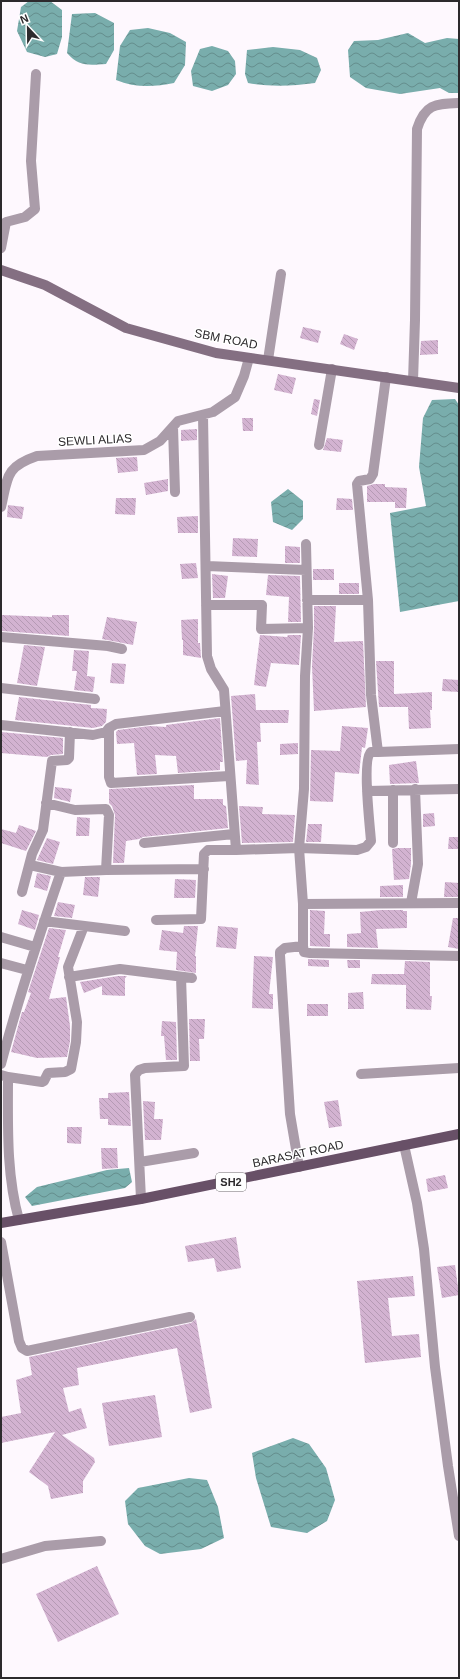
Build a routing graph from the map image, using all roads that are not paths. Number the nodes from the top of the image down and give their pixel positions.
1 (36, 74) dead end
2 (459, 103) edge
3 (1, 248) edge
4 (1, 270) edge
5 (281, 274) dead end
6 (248, 358) junction
7 (268, 360) junction
8 (332, 370) junction
9 (386, 377) junction
10 (412, 381) junction
11 (459, 388) edge
12 (204, 415) junction
13 (173, 427) junction
14 (318, 445) dead end
15 (175, 492) dead end
16 (1, 507) edge
17 (306, 544) dead end
18 (207, 566) junction
19 (306, 570) junction
20 (307, 600) junction
21 (368, 600) junction
22 (206, 604) junction
23 (308, 628) junction
24 (1, 638) edge
25 (122, 649) dead end
26 (1, 688) edge
27 (95, 700) dead end
28 (225, 711) junction
29 (1, 725) edge
30 (109, 728) junction
31 (70, 732) junction
32 (459, 749) edge
33 (378, 752) junction
34 (229, 776) junction
35 (415, 789) junction
36 (459, 789) edge
37 (392, 790) junction
38 (367, 791) junction
39 (46, 803) junction
40 (234, 834) junction
41 (144, 843) dead end
42 (394, 843) dead end
43 (299, 848) junction
44 (236, 850) junction
45 (30, 864) junction
46 (204, 869) junction
47 (106, 870) junction
48 (61, 872) junction
49 (22, 892) dead end
50 (411, 903) junction
51 (459, 903) edge
52 (304, 904) junction
53 (156, 920) dead end
54 (44, 921) junction
55 (84, 926) junction
56 (124, 931) dead end
57 (1, 937) edge
58 (303, 946) junction
59 (35, 947) junction
60 (459, 956) edge
61 (1, 963) edge
62 (27, 970) junction
63 (69, 977) junction
64 (181, 977) junction
65 (192, 978) dead end
66 (5, 1030) edge
67 (1, 1064) edge
68 (459, 1068) edge
69 (361, 1074) dead end
70 (5, 1076) edge
71 (459, 1134) edge
72 (404, 1145) junction
73 (194, 1153) dead end
74 (140, 1162) junction
75 (299, 1167) junction
76 (141, 1199) junction
77 (19, 1220) junction
78 (1, 1223) edge
79 (1, 1242) edge
80 (190, 1317) dead end
81 (459, 1536) edge
82 (101, 1541) dead end
83 (1, 1560) edge

1 - 3 street
2 - 10 street
4 - 6 street, SBM ROAD
5 - 7 street
6 - 7 street, SBM ROAD
6 - 12 street, SEWLI ALIAS
7 - 8 street, SBM ROAD
8 - 9 street, SBM ROAD
8 - 14 street
9 - 10 street, SBM ROAD
9 - 21 street
10 - 11 street, SBM ROAD
12 - 13 street, SEWLI ALIAS
12 - 18 street
13 - 15 street
13 - 16 street, SEWLI ALIAS
17 - 19 street
18 - 19 street
18 - 22 street
19 - 20 street
20 - 21 street
20 - 23 street
21 - 33 street
22 - 23 street
22 - 28 street
23 - 43 street
24 - 25 street
26 - 27 street
28 - 30 street
28 - 34 street
29 - 31 street
30 - 31 street
30 - 34 street
31 - 39 street
32 - 33 street
33 - 38 street
34 - 40 street
35 - 36 street
35 - 37 street
35 - 50 street
37 - 38 street
37 - 42 street
38 - 43 street
39 - 45 street
39 - 47 street
40 - 41 street
40 - 44 street
43 - 44 street
43 - 52 street
44 - 46 street
45 - 48 street
45 - 49 street
46 - 47 street
46 - 53 street
47 - 48 street
48 - 54 street
50 - 51 street
50 - 52 street
52 - 58 street
54 - 55 street
54 - 59 street
55 - 56 street
55 - 63 street
57 - 59 street
58 - 60 street
58 - 75 street
59 - 62 street
61 - 62 street
62 - 66 street
63 - 64 street
63 - 70 street
64 - 65 street
64 - 74 street
66 - 67 street
68 - 69 street
70 - 77 street
71 - 72 main road, BARASAT ROAD / SH2
72 - 75 main road, BARASAT ROAD / SH2
72 - 81 street
73 - 74 street
74 - 76 street
75 - 76 main road, BARASAT ROAD / SH2
76 - 77 main road, BARASAT ROAD / SH2
77 - 78 main road, BARASAT ROAD / SH2
79 - 80 street
82 - 83 street

